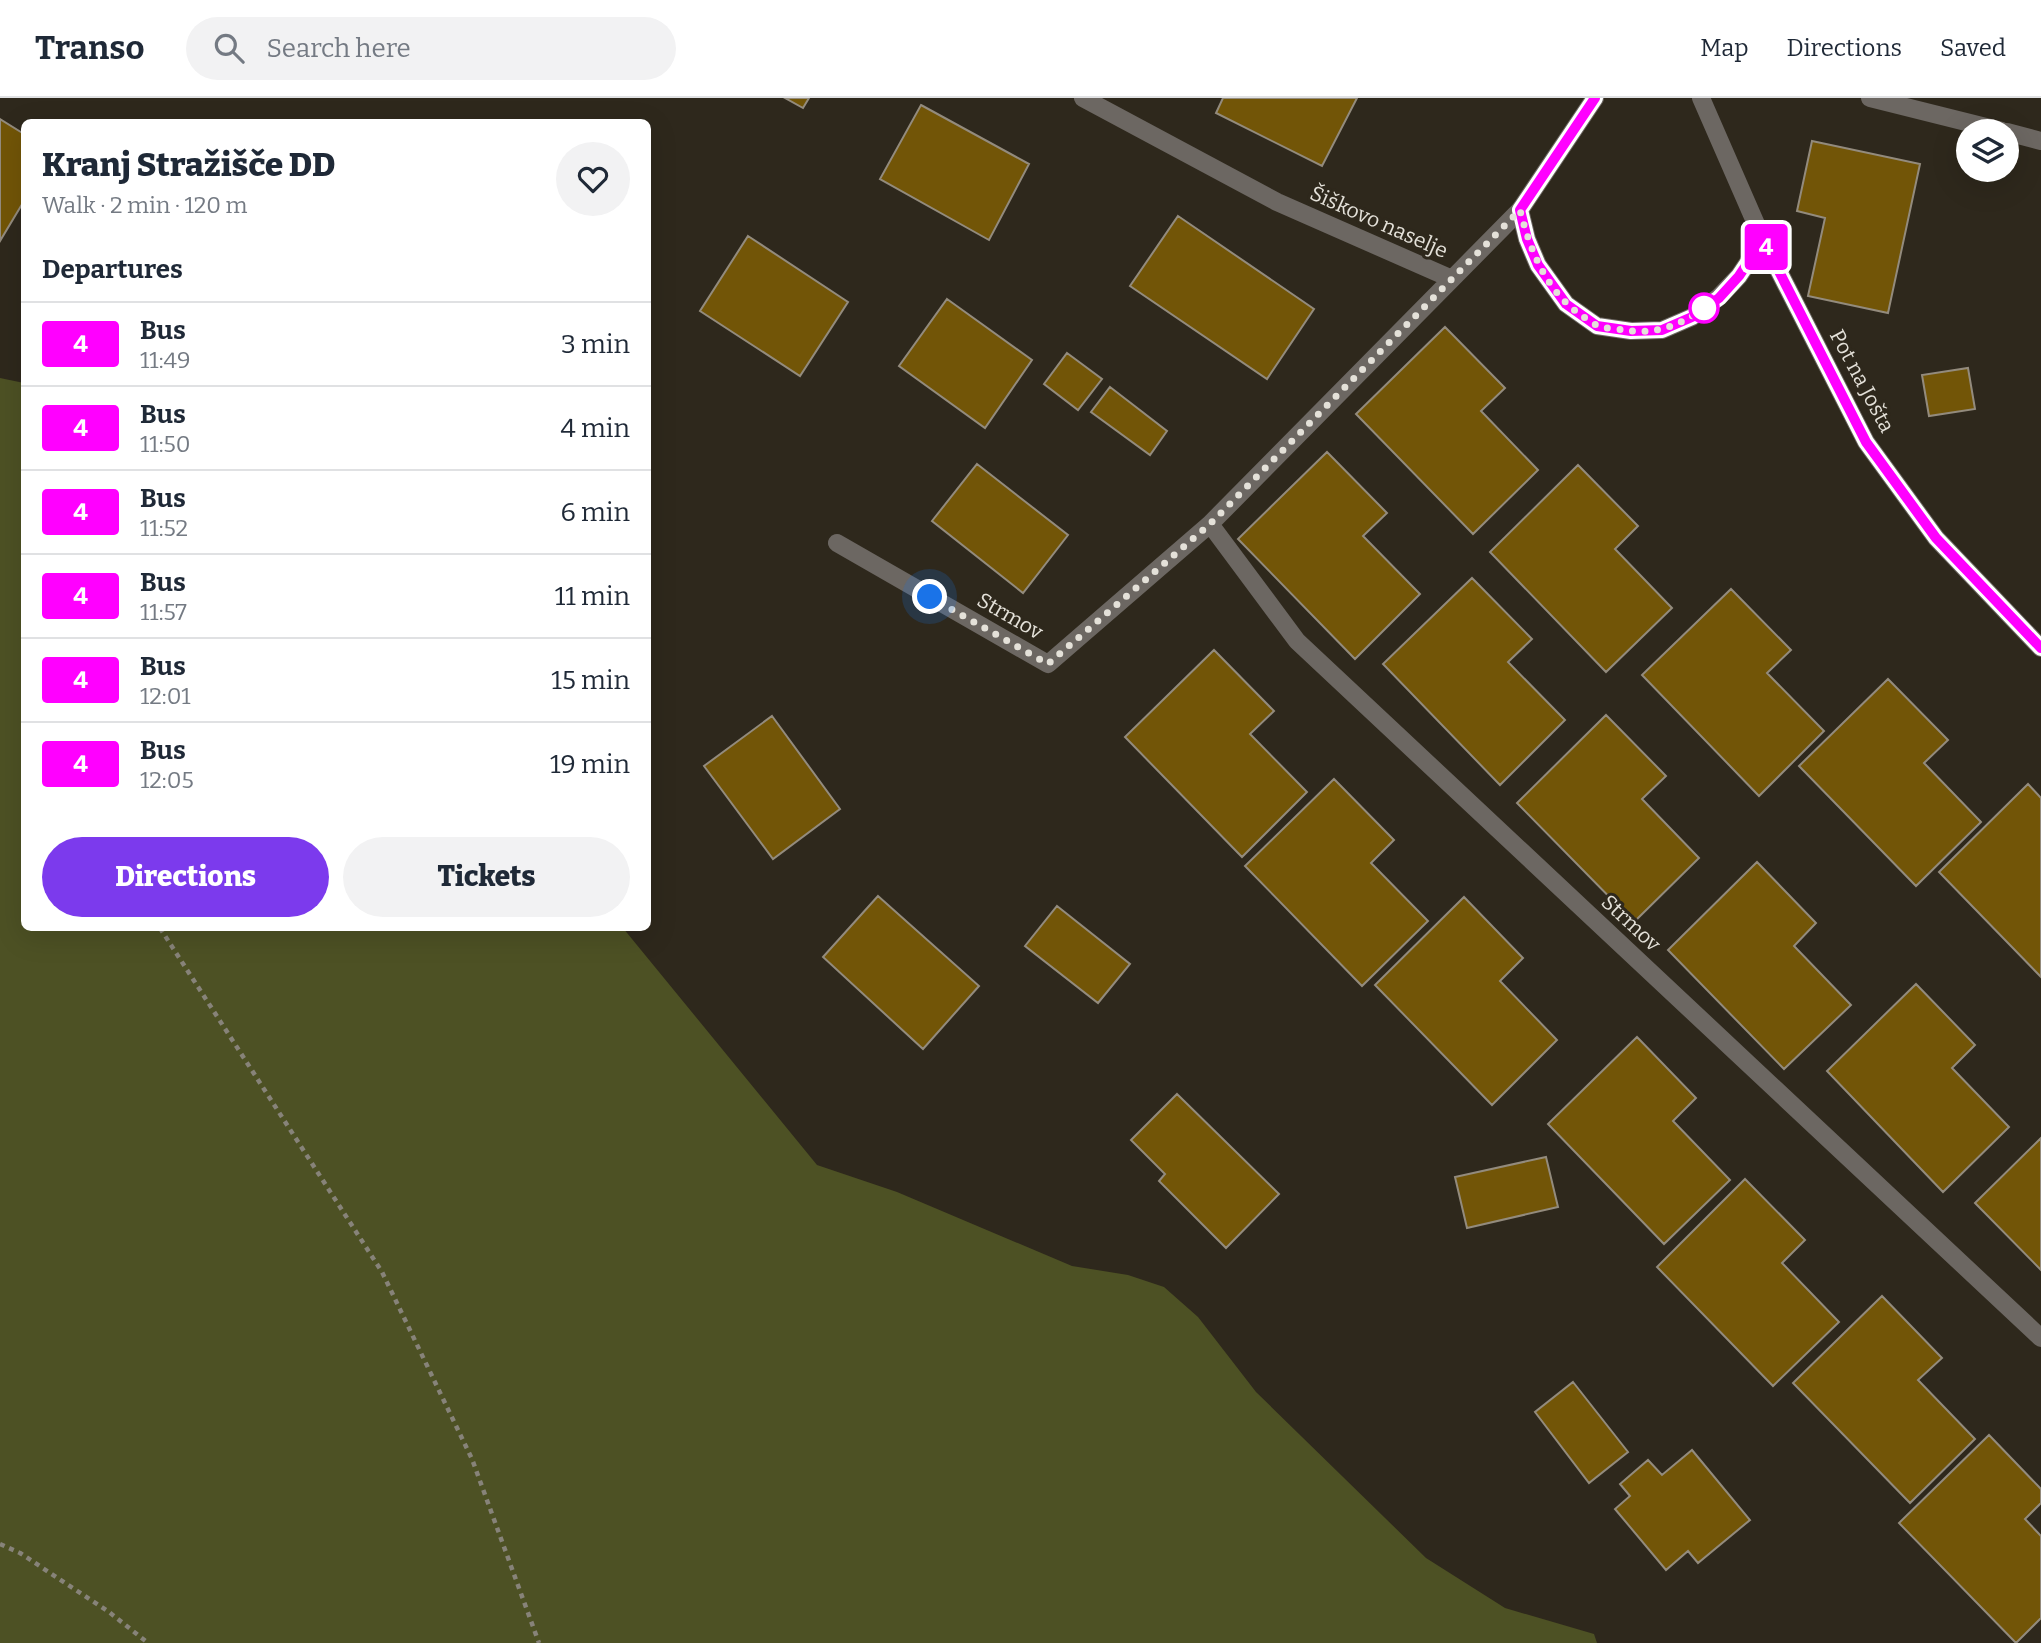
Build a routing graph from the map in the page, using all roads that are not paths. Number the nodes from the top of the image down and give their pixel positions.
1 (1083, 98) edge
2 (1595, 98) edge
3 (1701, 98) edge
4 (1870, 98) edge
5 (1956, 120) edge
6 (2019, 136) edge
7 (2041, 141) edge
8 (1520, 210) junction
9 (1763, 240) junction
10 (1452, 279) junction
11 (1210, 524) junction
12 (837, 543) dead end
13 (2041, 648) edge
14 (2041, 1338) edge

1 - 10 street, Šiškovo naselje
2 - 8 street, Šiškovo naselje
3 - 9 street, Pot na Jošta
4 - 5 street
6 - 7 street
8 - 9 street
8 - 10 street, Šiškovo naselje
9 - 13 street, Pot na Jošta
10 - 11 street, Strmov
11 - 12 street, Strmov
11 - 14 street, Strmov

